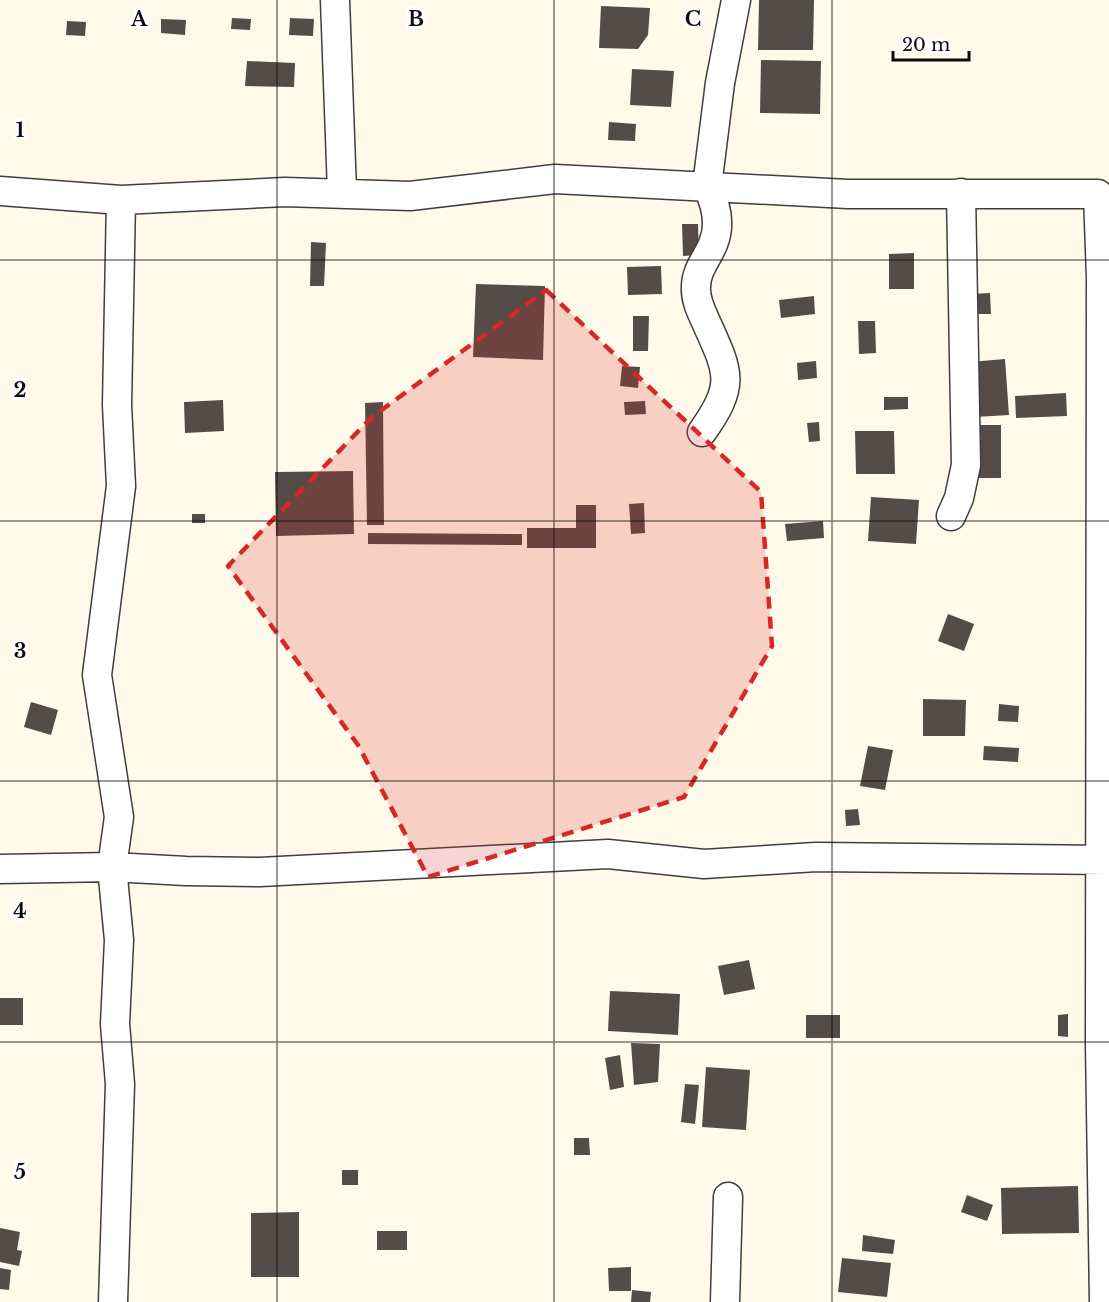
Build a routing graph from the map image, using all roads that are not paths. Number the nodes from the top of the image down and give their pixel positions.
1 (335, 0) edge
2 (736, 0) edge
3 (707, 186) junction
4 (0, 191) edge
5 (342, 192) junction
6 (960, 193) junction
7 (1103, 193) edge
8 (121, 200) junction
9 (702, 432) dead end
10 (951, 516) dead end
11 (1105, 860) edge
12 (112, 867) junction
13 (0, 869) edge
14 (728, 1197) dead end
15 (113, 1302) edge
16 (724, 1302) edge
17 (1104, 1302) edge

1 - 5 street
2 - 3 street
3 - 5 street
3 - 6 street
3 - 9 street
4 - 8 street
5 - 8 street
6 - 7 street
6 - 10 street
7 - 11 street
8 - 12 street
11 - 12 street
11 - 17 street
12 - 13 street
12 - 15 street
14 - 16 street

